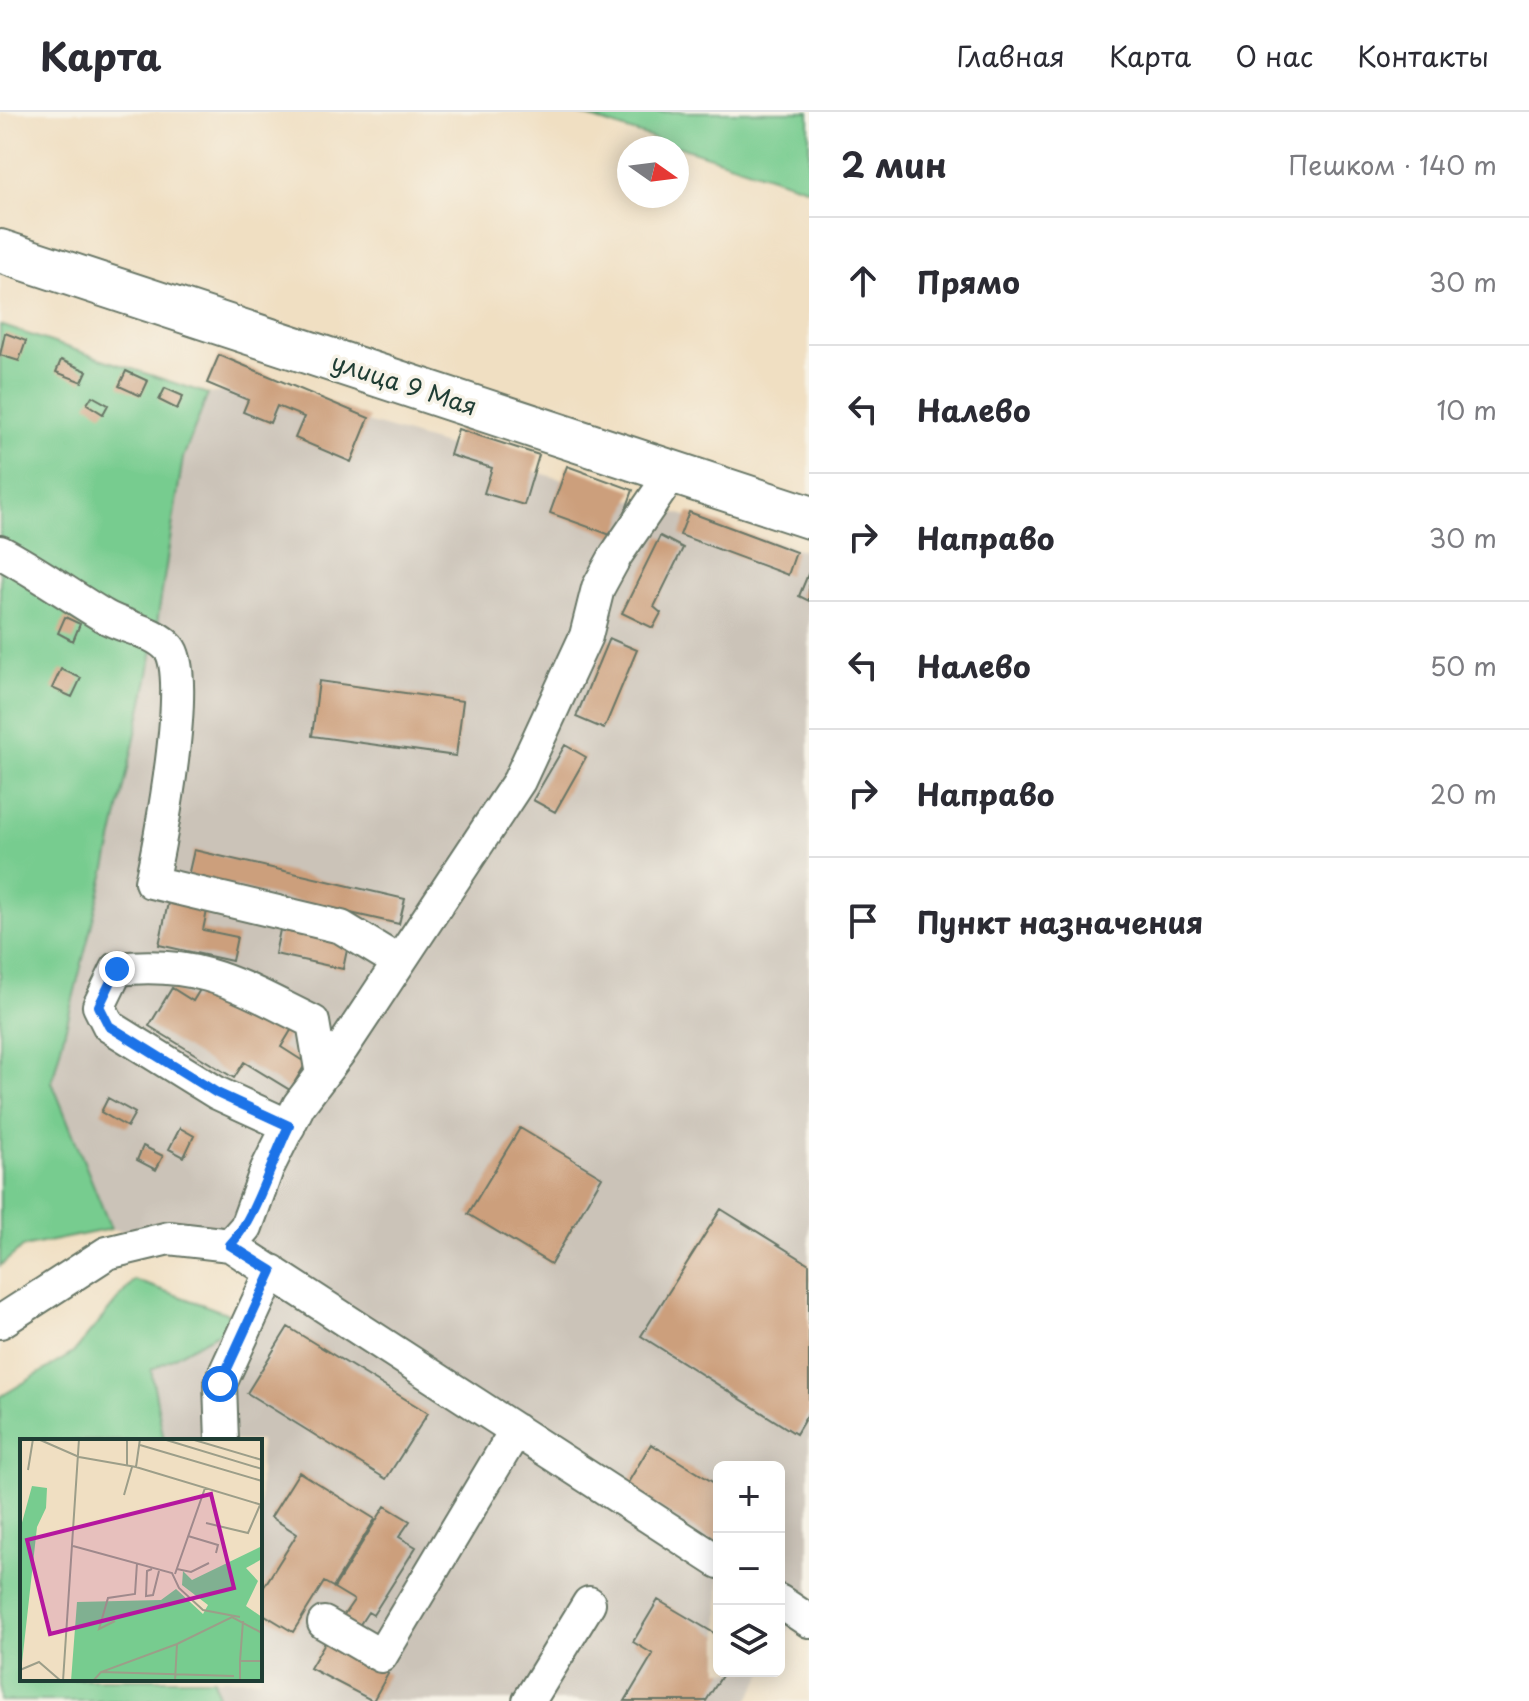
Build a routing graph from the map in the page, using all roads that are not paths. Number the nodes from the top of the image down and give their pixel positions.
1 (0, 251) edge
2 (672, 473) junction
3 (809, 517) edge
4 (0, 552) edge
5 (397, 961) junction
6 (322, 1075) junction
7 (289, 1126) junction
8 (230, 1245) junction
9 (272, 1271) junction
10 (0, 1322) edge
11 (516, 1430) junction
12 (222, 1439) edge
13 (713, 1558) edge
14 (589, 1603) dead end
15 (785, 1605) edge
16 (809, 1621) edge
17 (324, 1623) dead end
18 (529, 1701) edge

1 - 2 main road, улица 9 Мая
2 - 3 main road, улица 9 Мая
2 - 5 lane
4 - 5 lane
5 - 6 lane
6 - 7 lane
6 - 7 lane
7 - 8 lane
8 - 9 lane
8 - 10 lane
9 - 11 lane
9 - 12 lane
11 - 13 lane
11 - 17 lane
14 - 18 lane
15 - 16 lane

